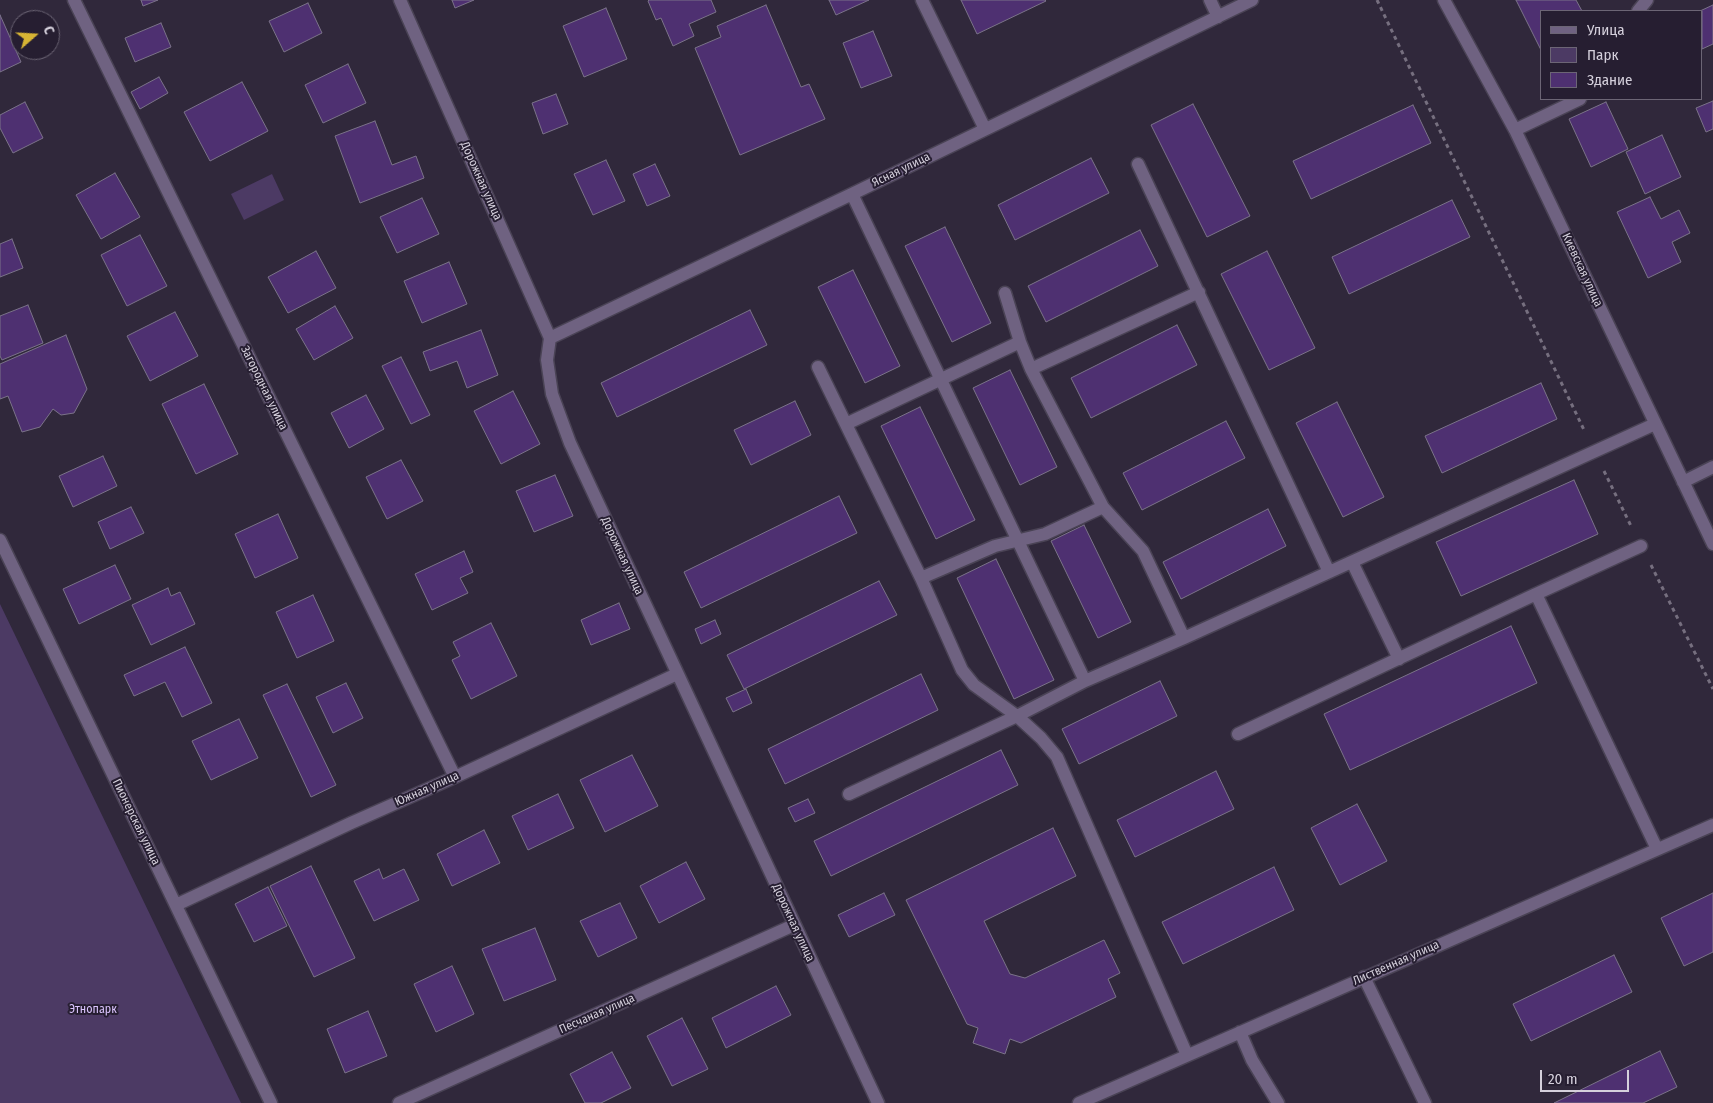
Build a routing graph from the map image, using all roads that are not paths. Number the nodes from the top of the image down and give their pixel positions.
1 (74, 0) edge
2 (400, 0) edge
3 (922, 0) edge
4 (1210, 0) edge
5 (1252, 0) edge
6 (1444, 0) edge
7 (1648, 0) edge
8 (1639, 10) edge
9 (1218, 16) junction
10 (1578, 100) edge
11 (985, 129) junction
12 (1515, 130) junction
13 (1138, 164) dead end
14 (852, 194) junction
15 (1199, 292) junction
16 (1005, 293) dead end
17 (550, 338) junction
18 (1020, 342) junction
19 (818, 367) dead end
20 (1032, 369) junction
21 (941, 380) junction
22 (846, 424) junction
23 (1655, 424) junction
24 (1713, 467) edge
25 (1683, 482) junction
26 (1103, 507) junction
27 (0, 540) edge
28 (1017, 541) junction
29 (1713, 544) edge
30 (1641, 546) road end
31 (1352, 562) junction
32 (1329, 572) junction
33 (921, 578) junction
34 (1536, 594) junction
35 (1184, 638) junction
36 (1399, 659) junction
37 (677, 674) junction
38 (1085, 681) junction
39 (1017, 716) junction
40 (1238, 734) dead end
41 (455, 777) junction
42 (849, 794) dead end
43 (1713, 825) edge
44 (1658, 849) junction
45 (176, 905) junction
46 (794, 925) junction
47 (1364, 977) junction
48 (1240, 1032) junction
49 (1187, 1055) junction
50 (271, 1103) edge
51 (400, 1103) edge
52 (878, 1103) edge
53 (1079, 1103) edge
54 (1278, 1103) edge
55 (1425, 1103) edge

1 - 41 street, Загородная улица
2 - 17 street, Дорожная улица
3 - 11 street
4 - 9 street
5 - 9 street, Ясная улица
6 - 12 street, Киевская улица
7 - 8 street
9 - 11 street, Ясная улица
10 - 12 street
11 - 14 street, Ясная улица
12 - 23 street, Киевская улица
13 - 15 street
14 - 17 street, Ясная улица
14 - 21 street
15 - 20 street
15 - 32 street
16 - 18 street
17 - 37 street, Дорожная улица
18 - 20 street
18 - 21 street
19 - 22 street
20 - 26 street
21 - 22 street
21 - 28 street
22 - 33 street
23 - 25 street, Киевская улица
23 - 31 street
24 - 25 street
25 - 29 street, Киевская улица
26 - 28 street
26 - 35 street
27 - 45 street, Пионерская улица
28 - 33 street
28 - 38 street
30 - 34 street
31 - 32 street
31 - 36 street
32 - 35 street
33 - 39 street
34 - 36 street
34 - 44 street
35 - 38 street
36 - 40 street
37 - 41 street, Южная улица
37 - 46 street, Дорожная улица
38 - 39 street
39 - 42 street
39 - 49 street
41 - 45 street, Южная улица
43 - 44 street, Лиственная улица
44 - 47 street, Лиственная улица
45 - 50 street, Пионерская улица
46 - 51 street, Песчаная улица
46 - 52 street, Дорожная улица
47 - 48 street, Лиственная улица
47 - 55 street
48 - 49 street, Лиственная улица
48 - 54 street
49 - 53 street, Лиственная улица

